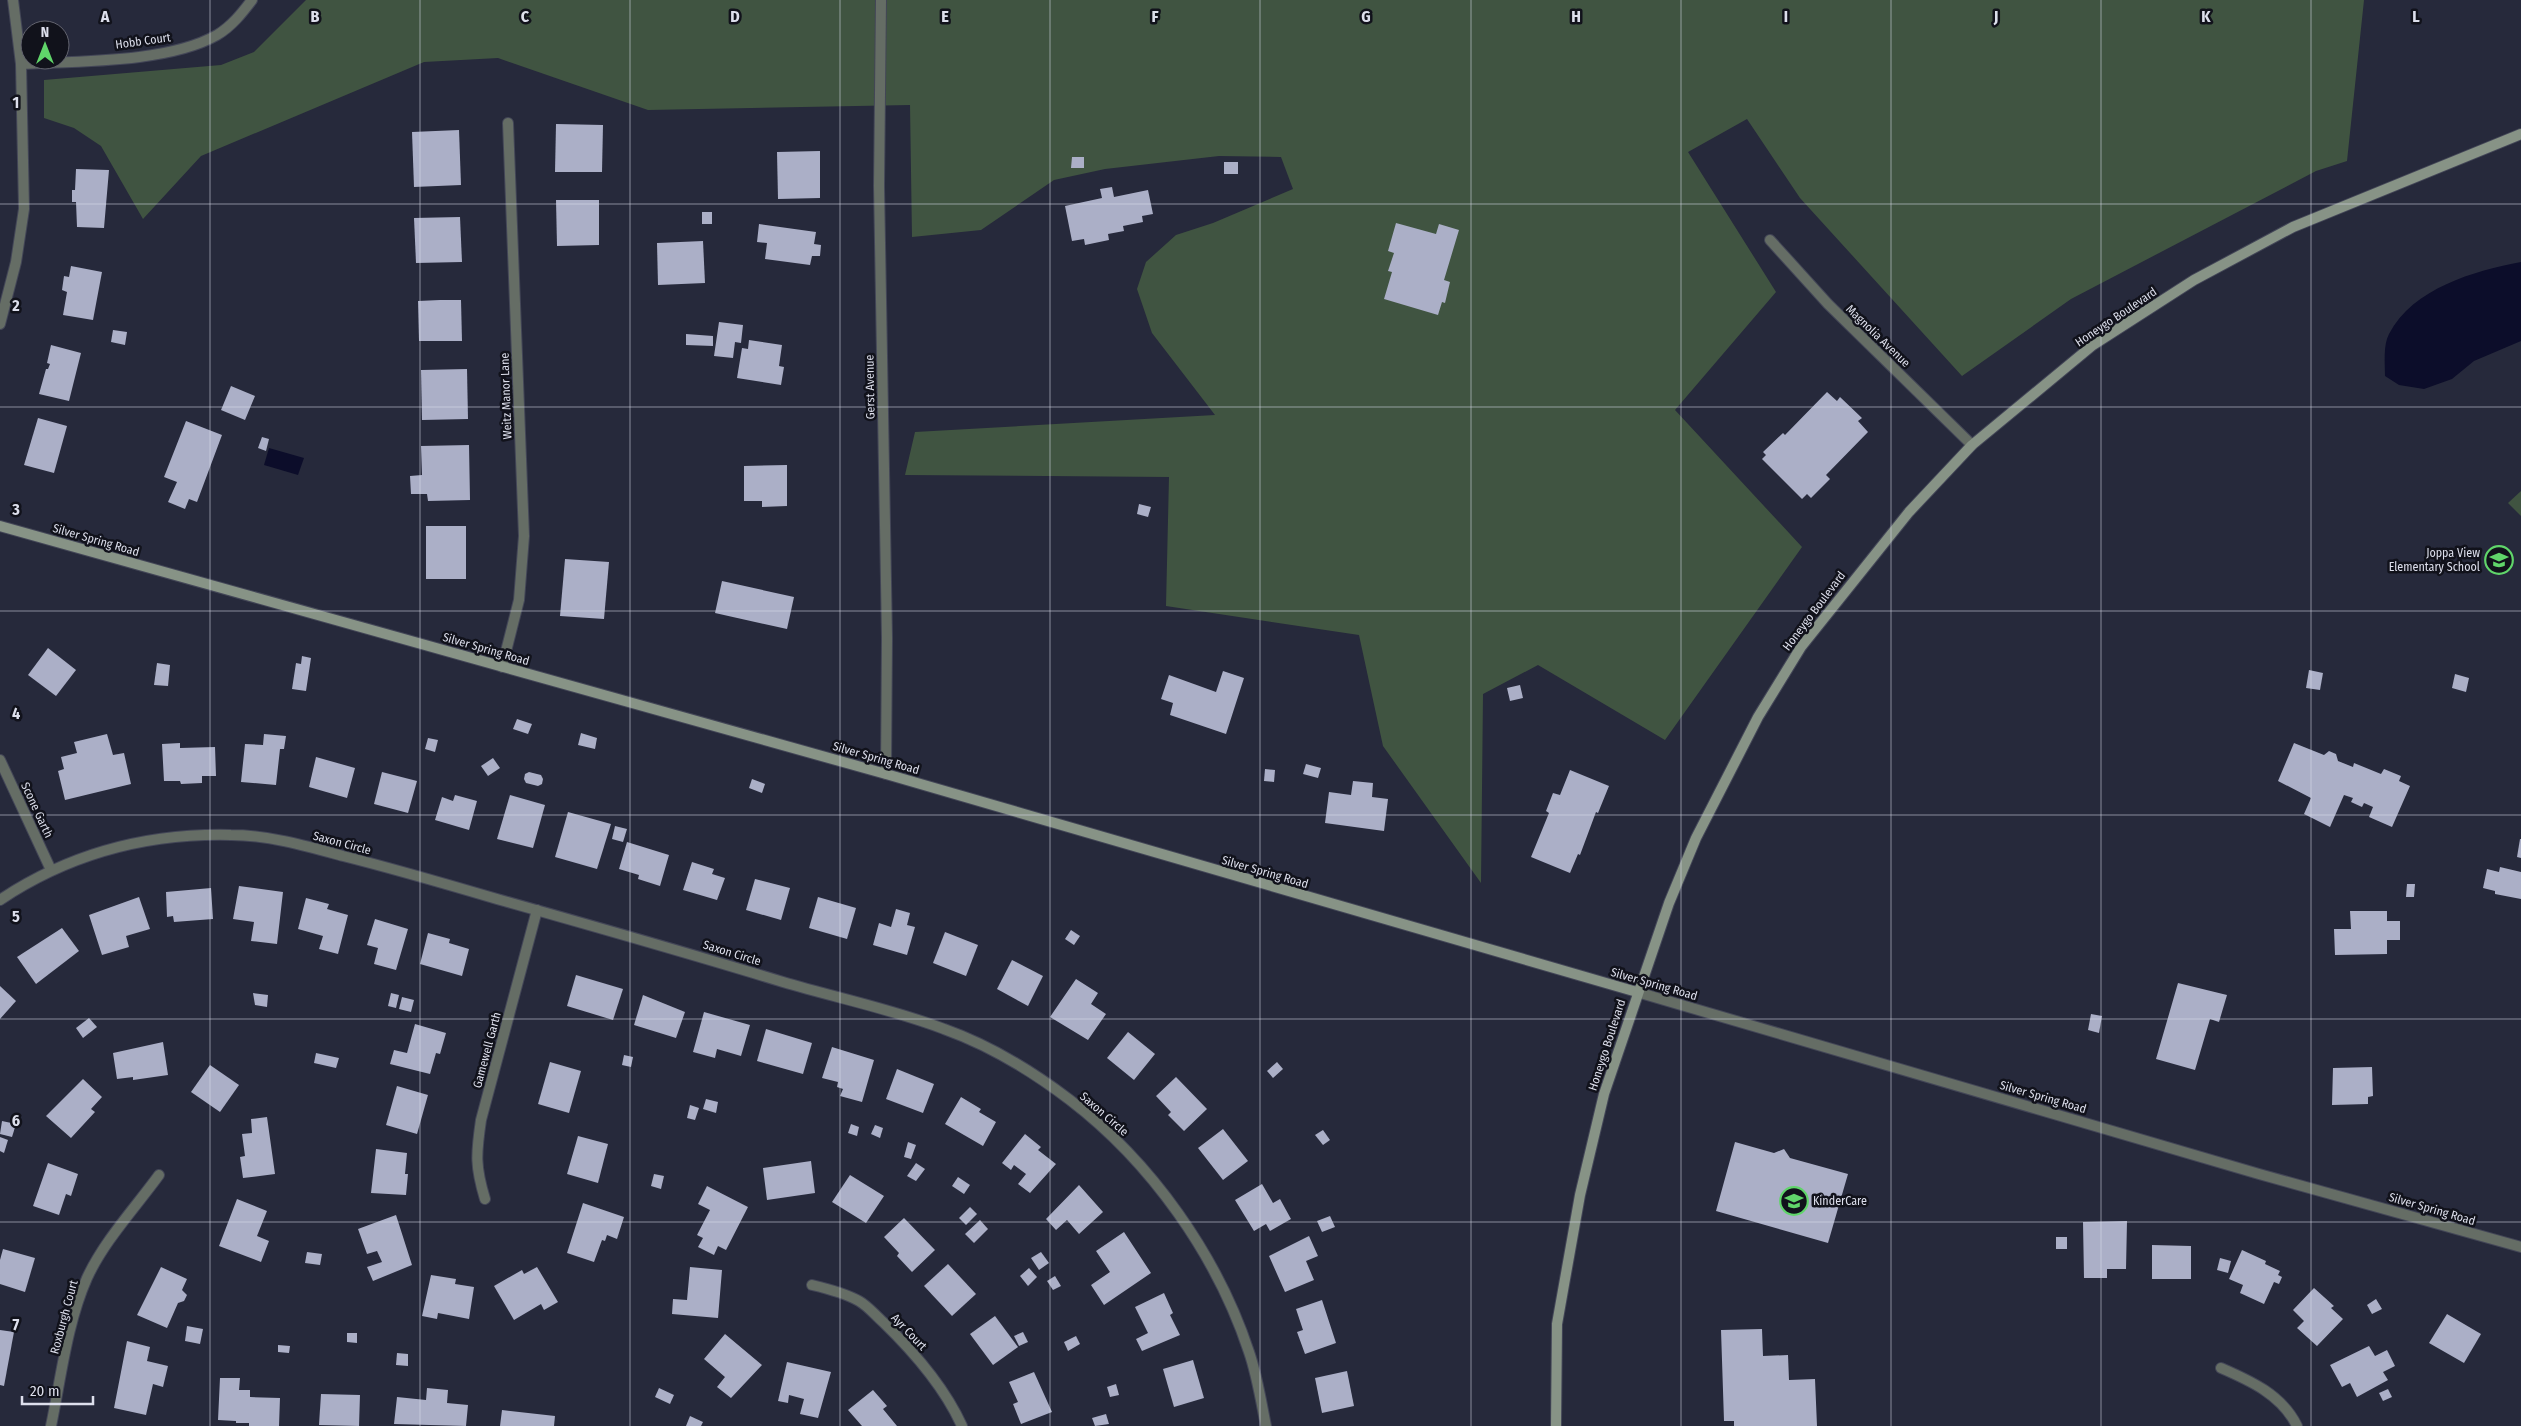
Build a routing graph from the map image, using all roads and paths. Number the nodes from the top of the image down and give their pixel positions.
1 (13, 0) edge
2 (252, 0) edge
3 (880, 0) edge
4 (20, 56) edge
5 (70, 60) edge
6 (21, 70) edge
7 (508, 123) dead end
8 (2521, 134) edge
9 (1770, 240) dead end
10 (0, 324) edge
11 (1972, 445) junction
12 (0, 526) edge
13 (502, 667) junction
14 (0, 760) edge
15 (886, 774) junction
16 (52, 870) junction
17 (0, 900) edge
18 (537, 910) junction
19 (1637, 992) junction
20 (159, 1175) dead end
21 (485, 1198) dead end
22 (2521, 1247) edge
23 (812, 1285) dead end
24 (2221, 1368) dead end
25 (52, 1426) edge
26 (962, 1426) edge
27 (1266, 1426) edge
28 (1556, 1426) edge
29 (2297, 1426) edge

1 - 4 street
2 - 5 street, Hobb Court
3 - 15 street, Gerst Avenue
6 - 10 street
7 - 13 street, Weitz Manor Lane
8 - 11 main road, Honeygo Boulevard
9 - 11 street, Magnolia Avenue
11 - 19 main road, Honeygo Boulevard
12 - 13 main road, Silver Spring Road
13 - 15 main road, Silver Spring Road
14 - 16 street, Scone Garth
15 - 19 main road, Silver Spring Road
16 - 17 street, Saxon Circle
16 - 18 street, Saxon Circle
18 - 21 street, Gamewell Garth
18 - 27 street, Saxon Circle
19 - 22 street, Silver Spring Road
19 - 28 main road, Honeygo Boulevard
20 - 25 street, Roxburgh Court
23 - 26 street, Ayr Court
24 - 29 street

